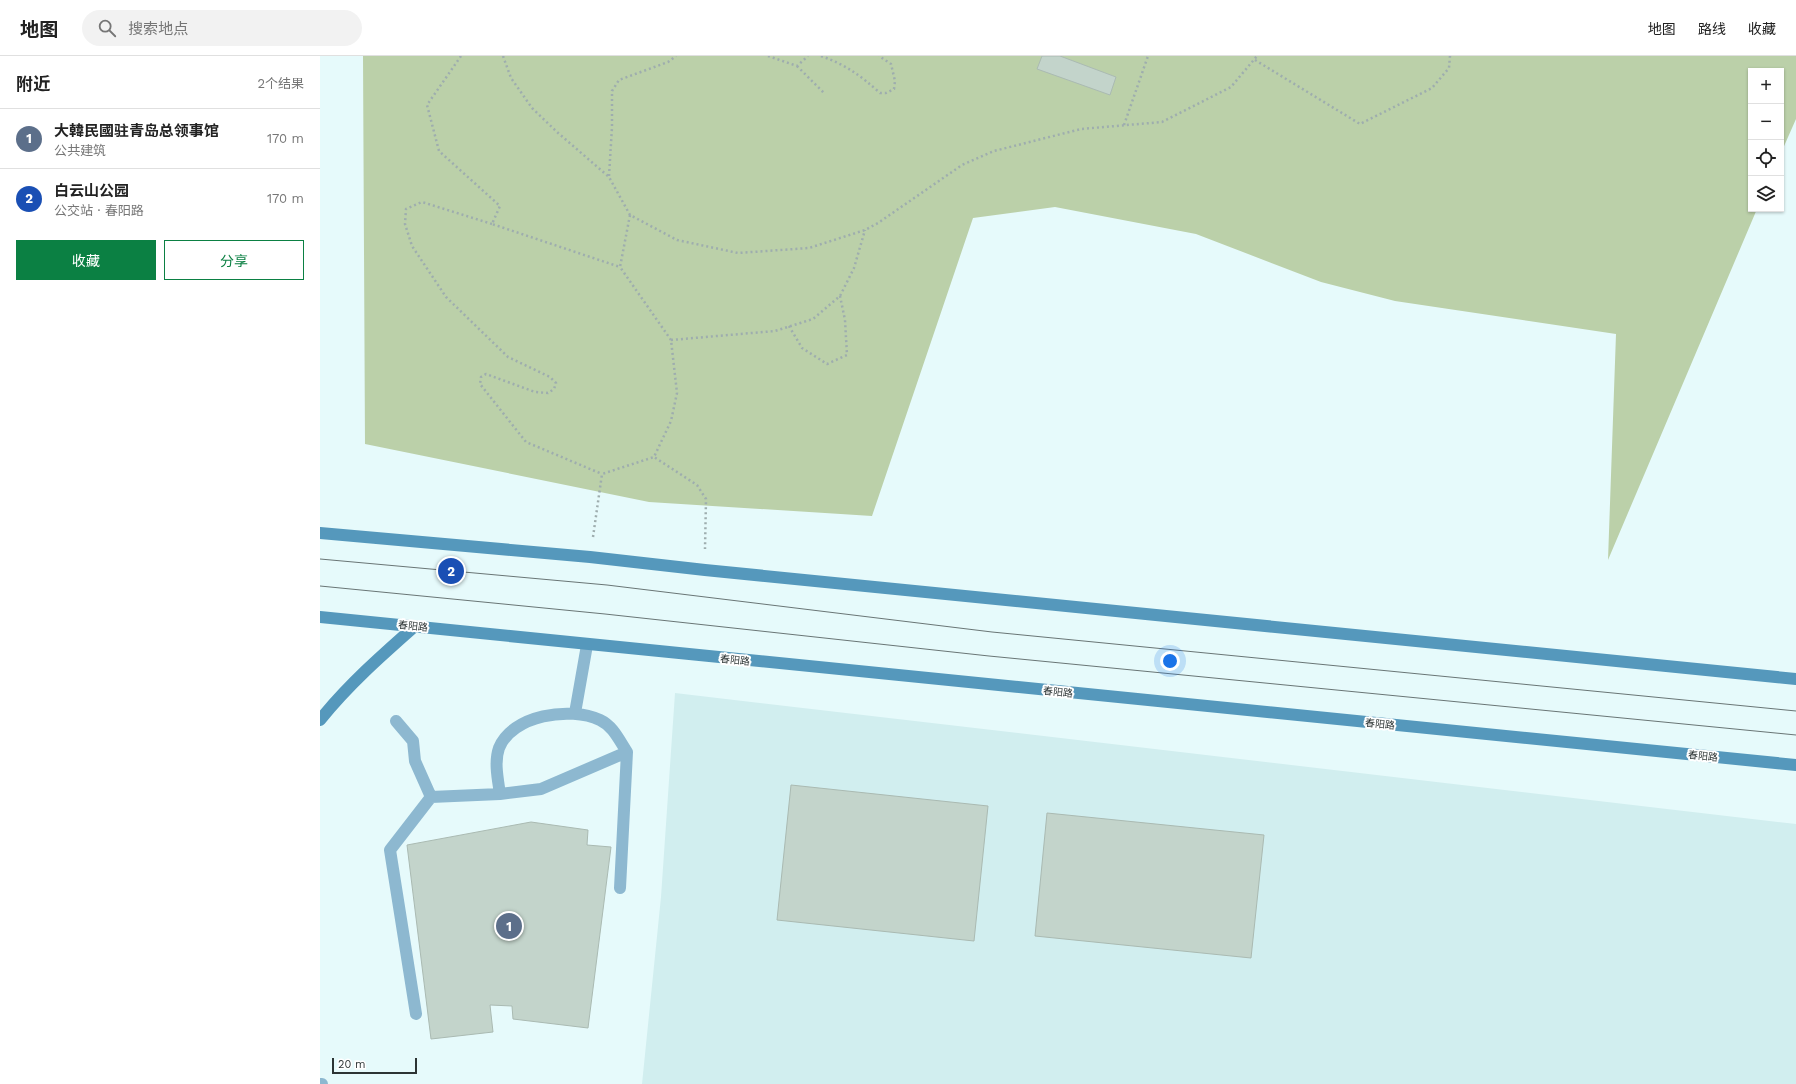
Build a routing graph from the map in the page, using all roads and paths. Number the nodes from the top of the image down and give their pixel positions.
1 (461, 56) edge
2 (503, 56) edge
3 (676, 56) edge
4 (768, 56) edge
5 (808, 56) edge
6 (821, 56) edge
7 (879, 56) edge
8 (1148, 56) edge
9 (1257, 56) edge
10 (1450, 56) edge
11 (1255, 60) junction
12 (797, 66) junction
13 (825, 94) dead end
14 (1124, 125) junction
15 (609, 176) junction
16 (630, 215) junction
17 (492, 224) junction
18 (865, 230) junction
19 (620, 267) junction
20 (840, 296) junction
21 (789, 326) junction
22 (671, 340) junction
23 (654, 457) junction
24 (602, 474) junction
25 (320, 533) edge
26 (590, 556) junction
27 (705, 570) junction
28 (320, 617) edge
29 (415, 626) junction
30 (587, 645) junction
31 (1796, 679) edge
32 (575, 713) junction
33 (320, 720) edge
34 (396, 721) dead end
35 (627, 752) junction
36 (1796, 765) edge
37 (500, 794) junction
38 (431, 797) junction
39 (620, 888) dead end
40 (416, 1014) dead end

1 - 17 path
2 - 15 path
3 - 15 path
4 - 12 path
5 - 12 path
6 - 7 path
8 - 14 path
9 - 11 path
10 - 11 path
11 - 14 path
12 - 13 path
14 - 18 path
15 - 16 path
16 - 18 path
16 - 19 path
17 - 19 path
17 - 24 path
18 - 20 path
19 - 22 path
20 - 21 path
20 - 21 path
21 - 22 path
22 - 23 path
23 - 24 path
23 - 27 path
24 - 26 path
25 - 26 main road
26 - 27 main road
27 - 31 main road
28 - 29 main road, 春阳路
29 - 30 main road, 春阳路
29 - 33 main road
30 - 32 lane
30 - 36 main road, 春阳路
32 - 35 lane
32 - 37 lane
34 - 38 lane
35 - 37 lane
35 - 39 lane
37 - 38 lane
38 - 40 lane

